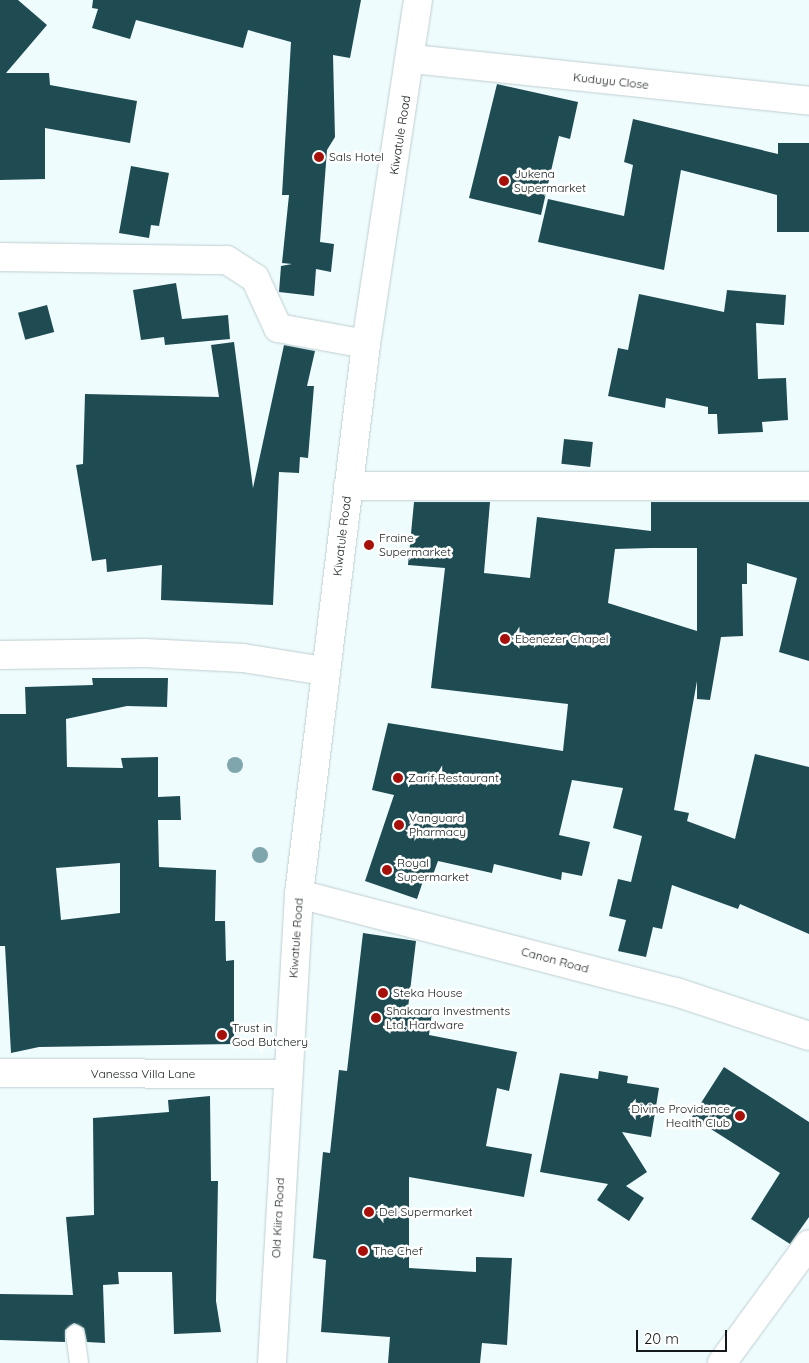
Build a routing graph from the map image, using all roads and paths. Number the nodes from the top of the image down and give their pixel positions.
1 (418, 0) edge
2 (412, 59) junction
3 (809, 101) edge
4 (0, 258) edge
5 (366, 344) junction
6 (348, 486) junction
7 (809, 486) edge
8 (0, 655) edge
9 (324, 671) junction
10 (299, 894) junction
11 (809, 1036) edge
12 (0, 1073) edge
13 (286, 1074) junction
14 (809, 1244) edge
15 (75, 1334) dead end
16 (79, 1363) edge
17 (272, 1363) edge
18 (722, 1363) edge

1 - 2 street, Kiwatule Road
2 - 3 street, Kuduyu Close
2 - 5 street, Kiwatule Road
4 - 5 street
5 - 6 street, Kiwatule Road
6 - 7 street
6 - 9 street, Kiwatule Road
8 - 9 street
9 - 10 street, Kiwatule Road
10 - 11 street, Canon Road
10 - 13 street, Kiwatule Road
12 - 13 street, Vanessa Villa Lane
13 - 17 street, Old Kiira Road
14 - 18 street
15 - 16 lane

